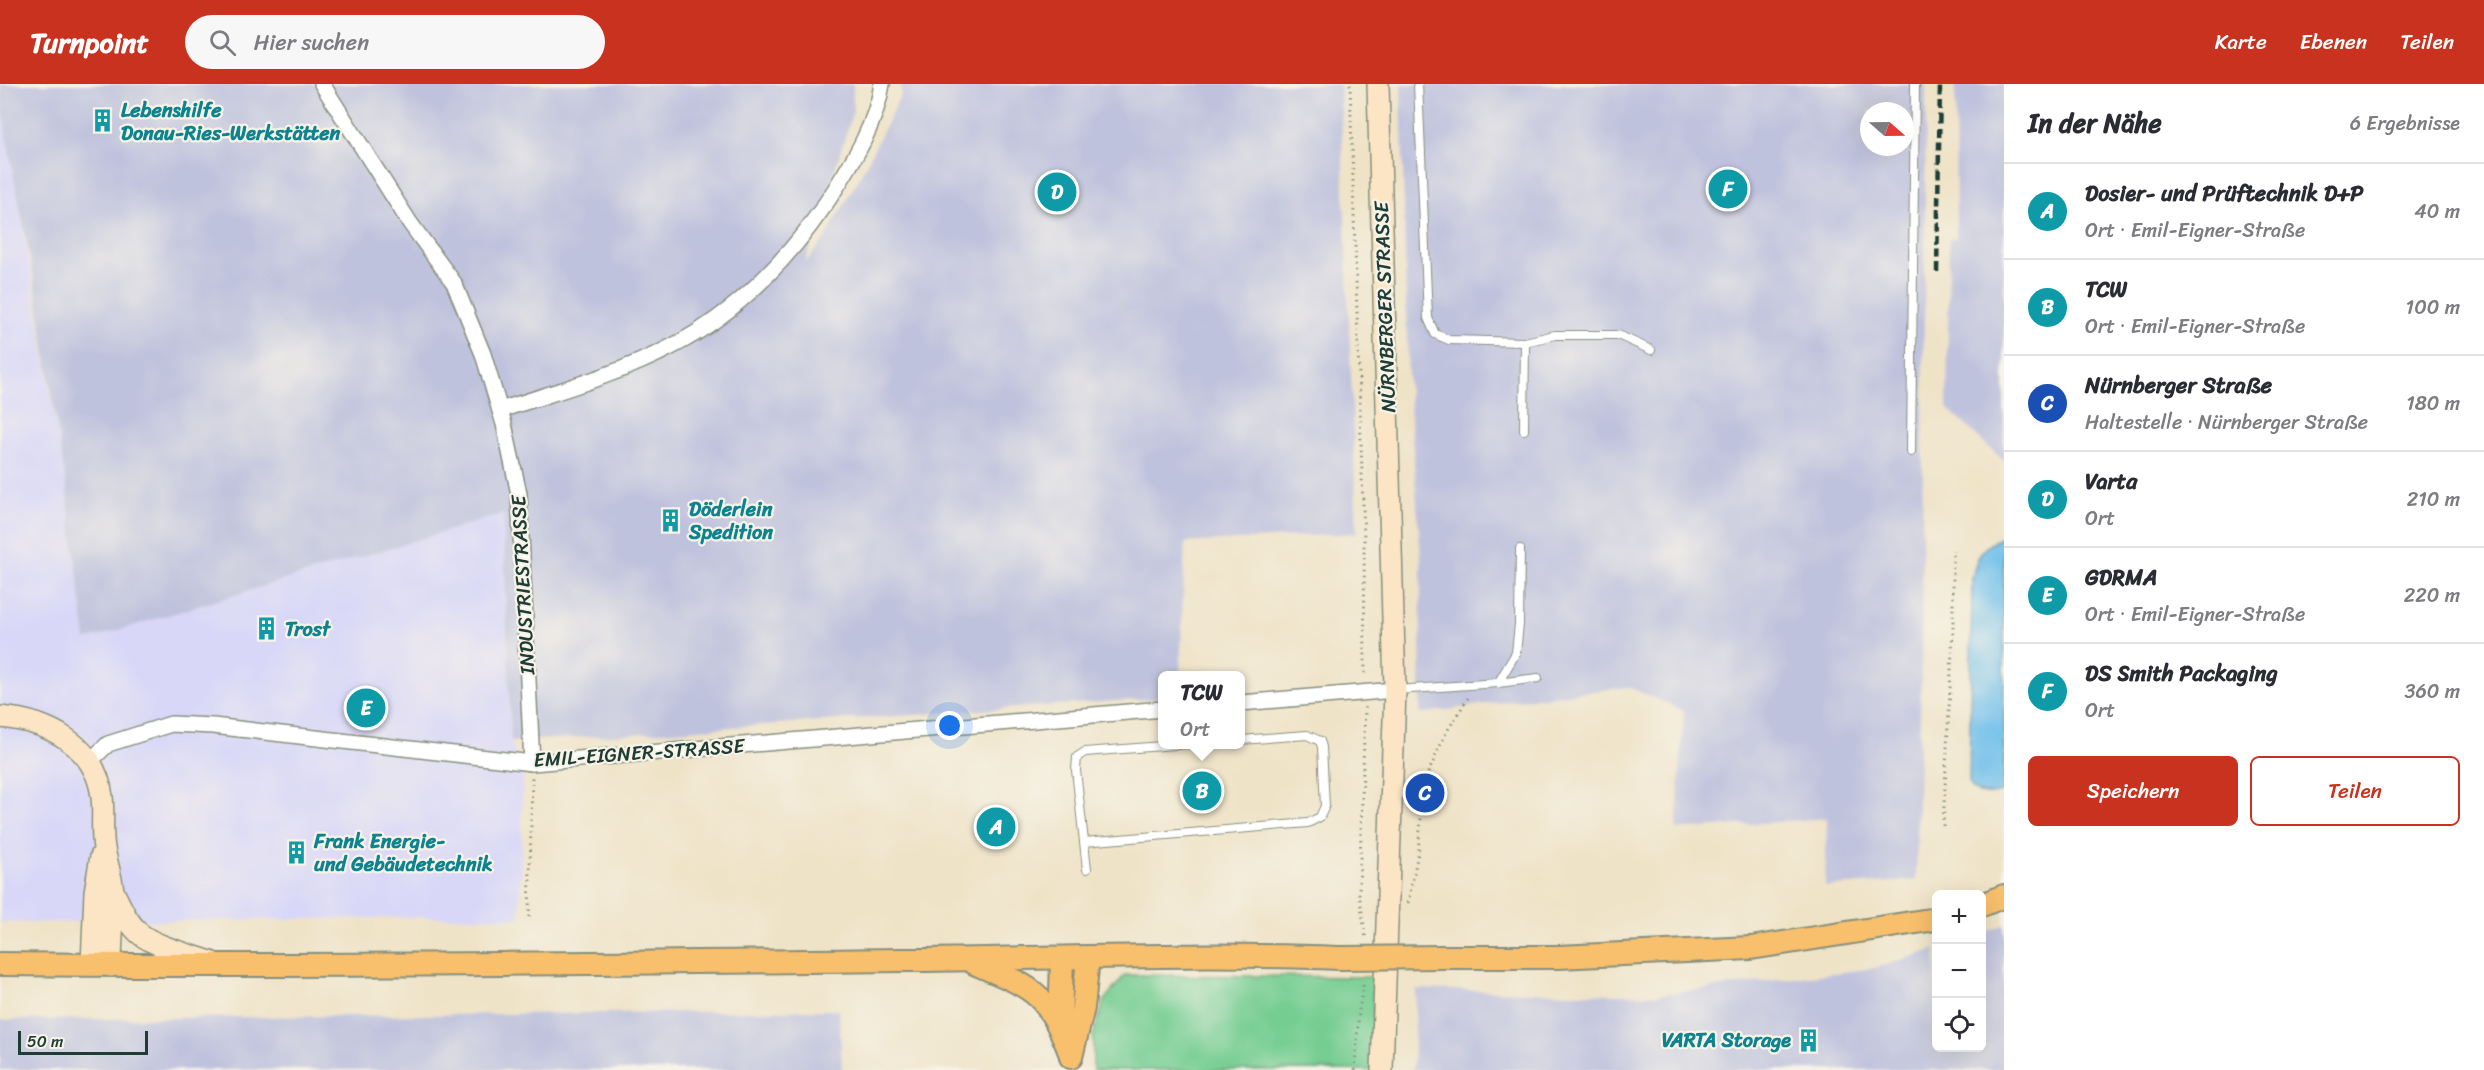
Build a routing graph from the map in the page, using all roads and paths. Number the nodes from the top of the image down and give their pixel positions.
1 (322, 84) edge
2 (882, 84) edge
3 (1350, 84) edge
4 (1378, 84) edge
5 (1418, 84) edge
6 (1915, 84) edge
7 (1525, 342) junction
8 (1651, 350) dead end
9 (500, 410) junction
10 (1524, 430) dead end
11 (1911, 452) dead end
12 (1520, 549) dead end
13 (1953, 550) dead end
14 (1538, 678) dead end
15 (1498, 683) junction
16 (1469, 685) junction
17 (1395, 690) junction
18 (1366, 692) junction
19 (1245, 703) edge
20 (1158, 709) edge
21 (0, 717) edge
22 (1245, 740) edge
23 (1158, 746) edge
24 (90, 761) junction
25 (532, 763) junction
26 (1943, 826) dead end
27 (1084, 842) junction
28 (103, 846) junction
29 (1087, 869) dead end
30 (113, 891) junction
31 (2004, 896) edge
32 (1986, 903) edge
33 (1362, 911) junction
34 (1387, 911) junction
35 (529, 917) dead end
36 (1932, 920) edge
37 (1367, 944) dead end
38 (1088, 958) junction
39 (1062, 959) junction
40 (967, 960) junction
41 (0, 964) edge
42 (101, 965) junction
43 (222, 966) junction
44 (1365, 977) dead end
45 (1060, 1028) junction
46 (1071, 1062) edge
47 (1355, 1070) edge
48 (1382, 1070) edge

1 - 9 street, INDUSTRIESTRASSE
2 - 9 street
3 - 18 path
4 - 17 main road, NÜRNBERGER STRASSE
5 - 7 lane
6 - 11 lane
7 - 8 lane
7 - 10 lane
9 - 25 street, INDUSTRIESTRASSE
12 - 15 lane
13 - 26 path
14 - 15 lane
15 - 16 lane
16 - 17 lane
16 - 34 path
17 - 18 street
17 - 34 main road, NÜRNBERGER STRASSE
18 - 19 street
18 - 33 path
20 - 25 street, EMIL-EIGNER-STRASSE
21 - 24 main road
22 - 27 lane
23 - 27 lane
24 - 25 street, EMIL-EIGNER-STRASSE
24 - 28 main road
25 - 35 path
27 - 29 lane
28 - 30 main road
28 - 42 main road
30 - 42 main road
30 - 43 main road
31 - 32 main road
33 - 34 path
33 - 37 path
34 - 48 main road, NÜRNBERGER STRASSE
36 - 38 main road, bridge
38 - 39 main road
38 - 46 main road
39 - 40 main road
39 - 45 main road
40 - 43 main road
40 - 45 main road
41 - 42 main road
42 - 43 main road
44 - 47 path
45 - 46 main road

